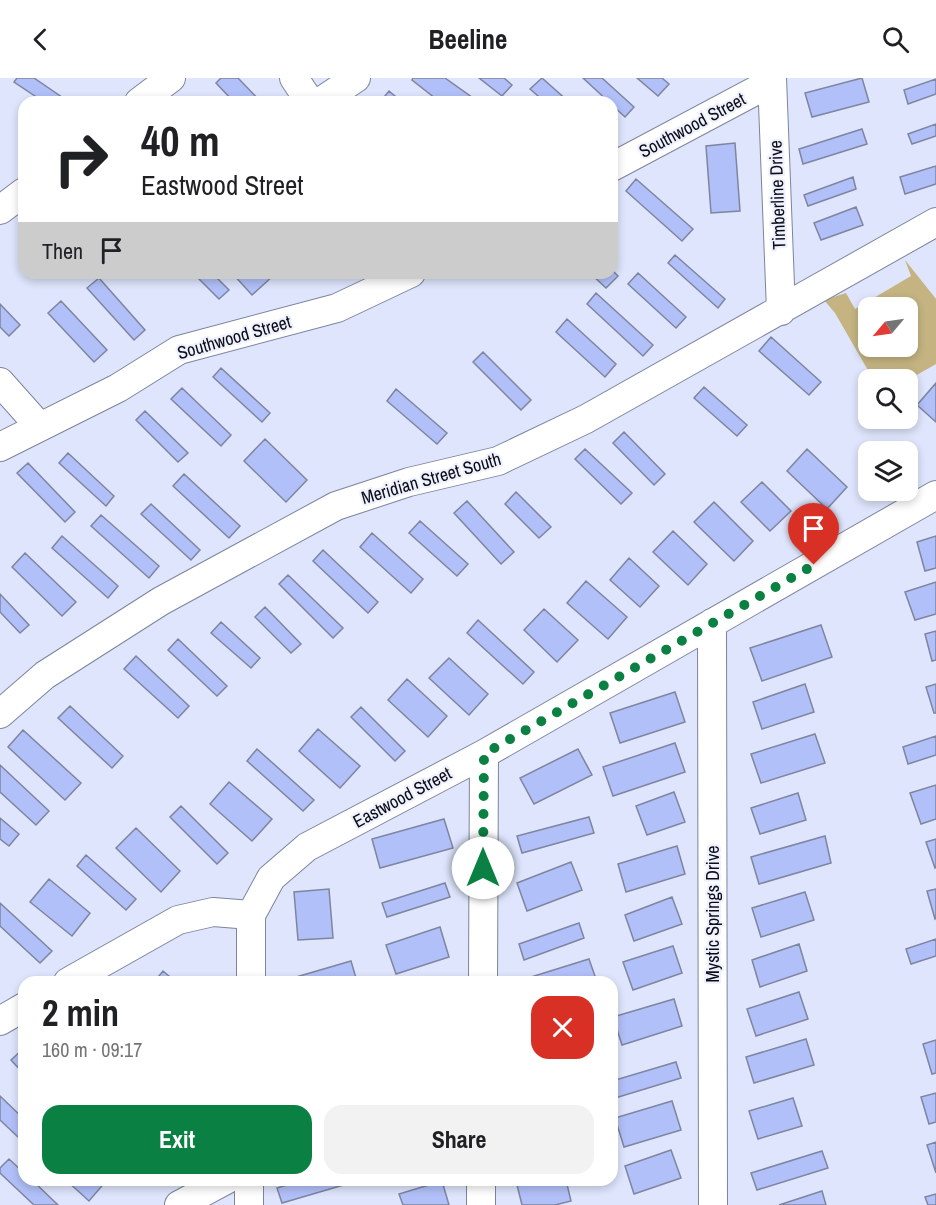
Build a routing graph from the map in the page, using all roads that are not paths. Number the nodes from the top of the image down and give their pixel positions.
1 (171, 78) edge
2 (294, 78) edge
3 (356, 78) edge
4 (772, 80) edge
5 (147, 96) edge
6 (306, 96) edge
7 (329, 96) edge
8 (618, 164) edge
9 (18, 196) edge
10 (0, 210) edge
11 (936, 222) edge
12 (395, 279) edge
13 (781, 311) junction
14 (0, 382) edge
15 (40, 426) junction
16 (0, 447) edge
17 (936, 495) edge
18 (712, 623) junction
19 (0, 714) edge
20 (484, 754) junction
21 (251, 915) junction
22 (79, 976) edge
23 (251, 976) edge
24 (483, 976) edge
25 (18, 1010) edge
26 (0, 1021) edge
27 (215, 1186) edge
28 (249, 1186) edge
29 (482, 1186) edge
30 (179, 1205) edge
31 (249, 1205) edge
32 (481, 1205) edge
33 (713, 1205) edge

1 - 5 street
2 - 6 street
3 - 7 street
4 - 8 street, Southwood Street
4 - 13 street, Timberline Drive
9 - 10 street
11 - 13 street, Meridian Street South
12 - 15 street, Southwood Street
13 - 19 street, Meridian Street South
14 - 15 street
15 - 16 street, Southwood Street
17 - 18 street, Eastwood Street
18 - 20 street, Eastwood Street
18 - 33 street, Mystic Springs Drive
20 - 21 street, Eastwood Street
20 - 24 street
21 - 22 street
21 - 23 street
25 - 26 street
27 - 30 street
28 - 31 street
29 - 32 street

